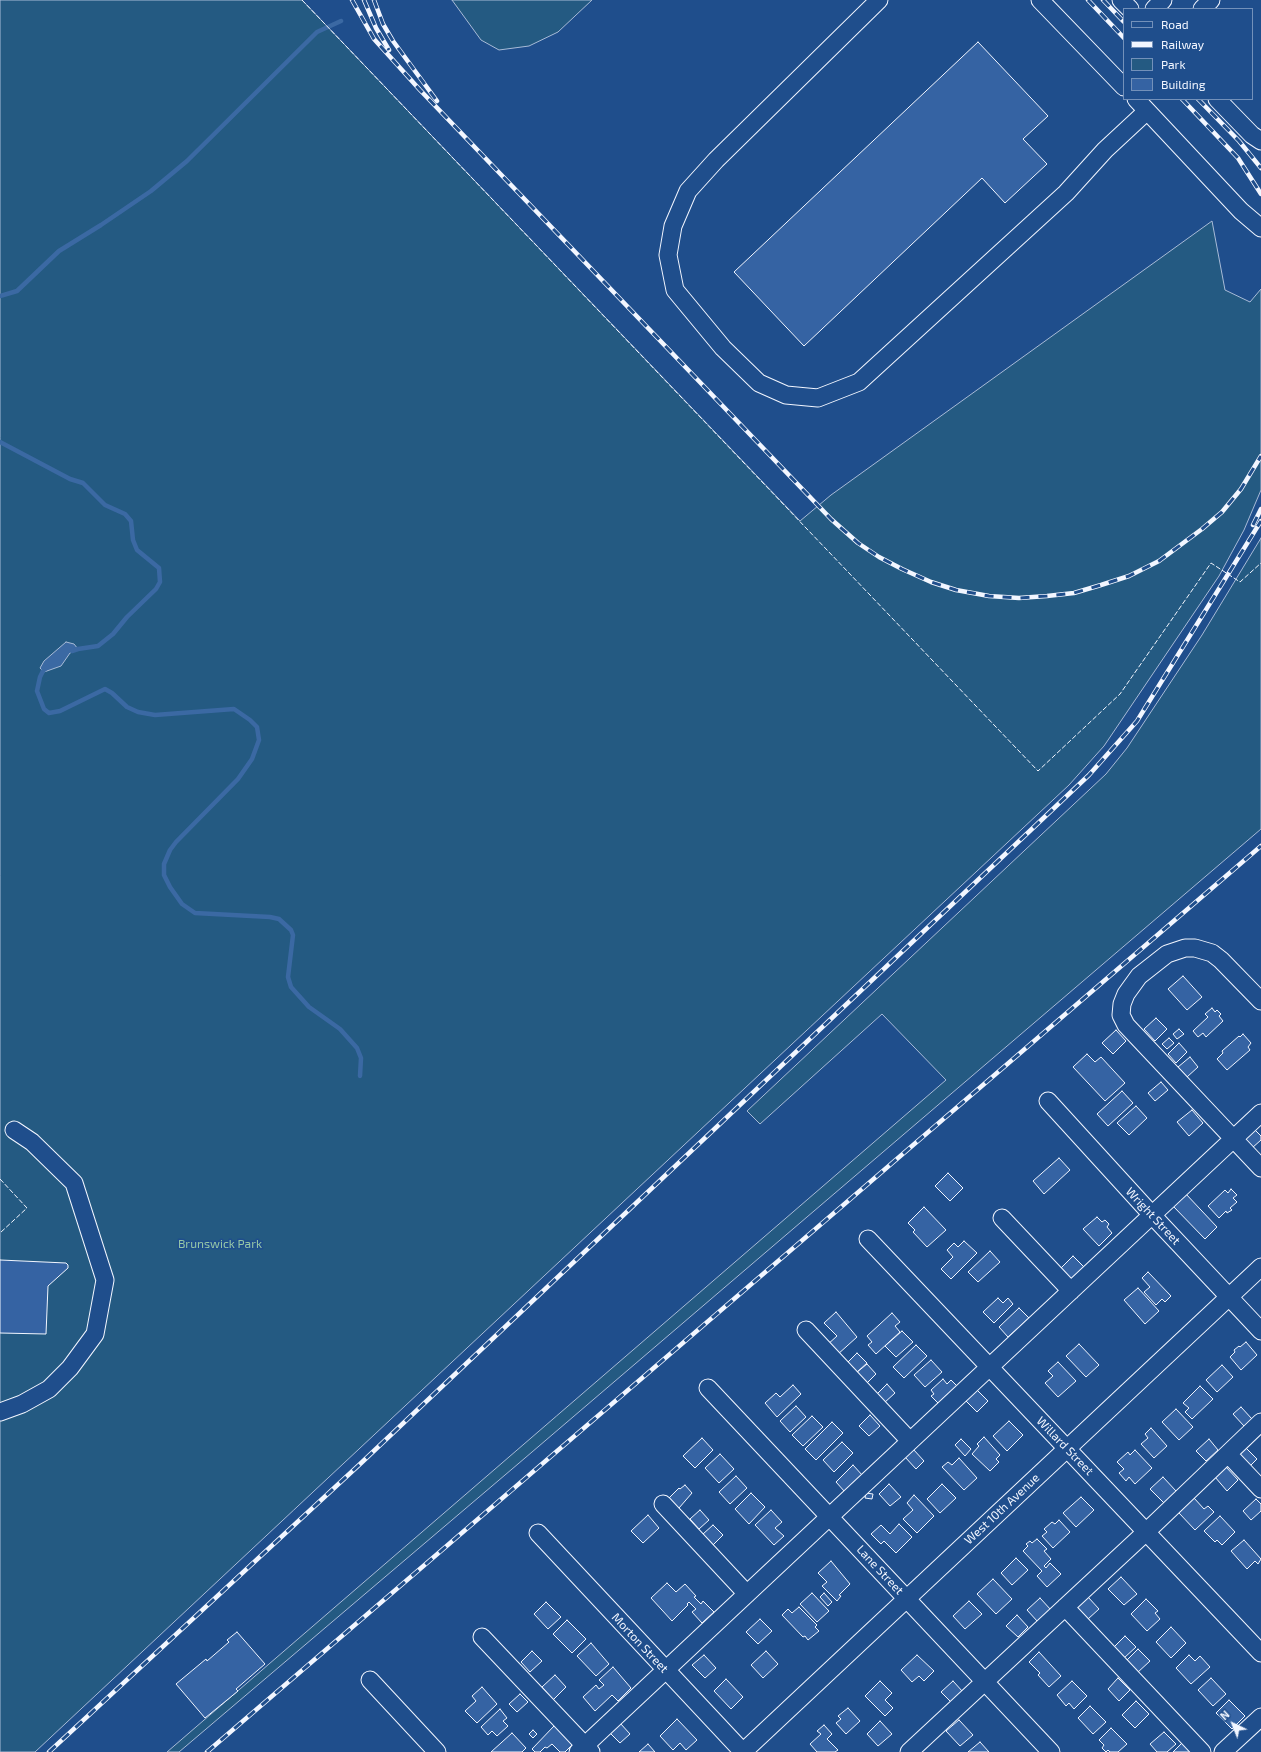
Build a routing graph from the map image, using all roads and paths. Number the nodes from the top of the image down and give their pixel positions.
1 (878, 0) edge
2 (1040, 0) edge
3 (1121, 0) edge
4 (1163, 0) edge
5 (1211, 0) edge
6 (1129, 8) edge
7 (1155, 8) edge
8 (1203, 8) edge
9 (1123, 86) edge
10 (1218, 100) edge
11 (1141, 105) edge
12 (1261, 141) edge
13 (1261, 228) edge
14 (1261, 1001) edge
15 (1048, 1101) dead end
16 (1261, 1113) edge
17 (14, 1130) dead end
18 (1233, 1138) junction
19 (1261, 1168) edge
20 (1152, 1215) junction
21 (1002, 1218) dead end
22 (868, 1239) dead end
23 (1261, 1267) edge
24 (1070, 1290) junction
25 (1229, 1297) junction
26 (806, 1330) dead end
27 (1261, 1330) edge
28 (989, 1366) junction
29 (708, 1388) dead end
30 (0, 1412) edge
31 (1261, 1422) edge
32 (910, 1441) junction
33 (1067, 1448) junction
34 (1228, 1454) junction
35 (1261, 1489) edge
36 (663, 1504) dead end
37 (830, 1517) junction
38 (1146, 1532) junction
39 (538, 1533) dead end
40 (747, 1594) junction
41 (906, 1598) junction
42 (1065, 1607) junction
43 (482, 1637) dead end
44 (1261, 1653) edge
45 (665, 1671) junction
46 (370, 1680) dead end
47 (985, 1682) junction
48 (1261, 1717) edge
49 (585, 1750) edge
50 (437, 1752) edge
51 (743, 1752) edge
52 (909, 1752) edge
53 (1051, 1752) edge
54 (1202, 1752) edge
55 (1223, 1752) edge

1 - 11 street
2 - 9 street
3 - 6 street
4 - 7 street
5 - 8 street
10 - 12 street
11 - 13 street
14 - 18 street
15 - 20 street, Wright Street
16 - 18 street
17 - 30 street
18 - 19 street
18 - 20 street
20 - 24 street
20 - 25 street, Wright Street
21 - 24 street
22 - 28 street, Willard Street
23 - 25 street, West 10th Avenue
24 - 28 street
25 - 27 street, Wright Street
25 - 33 street, West 10th Avenue
26 - 32 street
28 - 32 street
28 - 33 street, Willard Street
29 - 37 street, Lane Street
31 - 34 street
32 - 37 street
33 - 38 street, Willard Street
33 - 41 street, West 10th Avenue
34 - 35 street
34 - 38 street
36 - 40 street
37 - 40 street
37 - 41 street, Lane Street
38 - 42 street
38 - 44 street, Willard Street
39 - 45 street, Morton Street
40 - 45 street
41 - 47 street, Lane Street
41 - 51 street, West 10th Avenue
42 - 47 street
42 - 54 street
43 - 49 street
45 - 49 street
45 - 51 street, Morton Street
46 - 50 street
47 - 52 street
47 - 53 street, Lane Street
48 - 55 street

